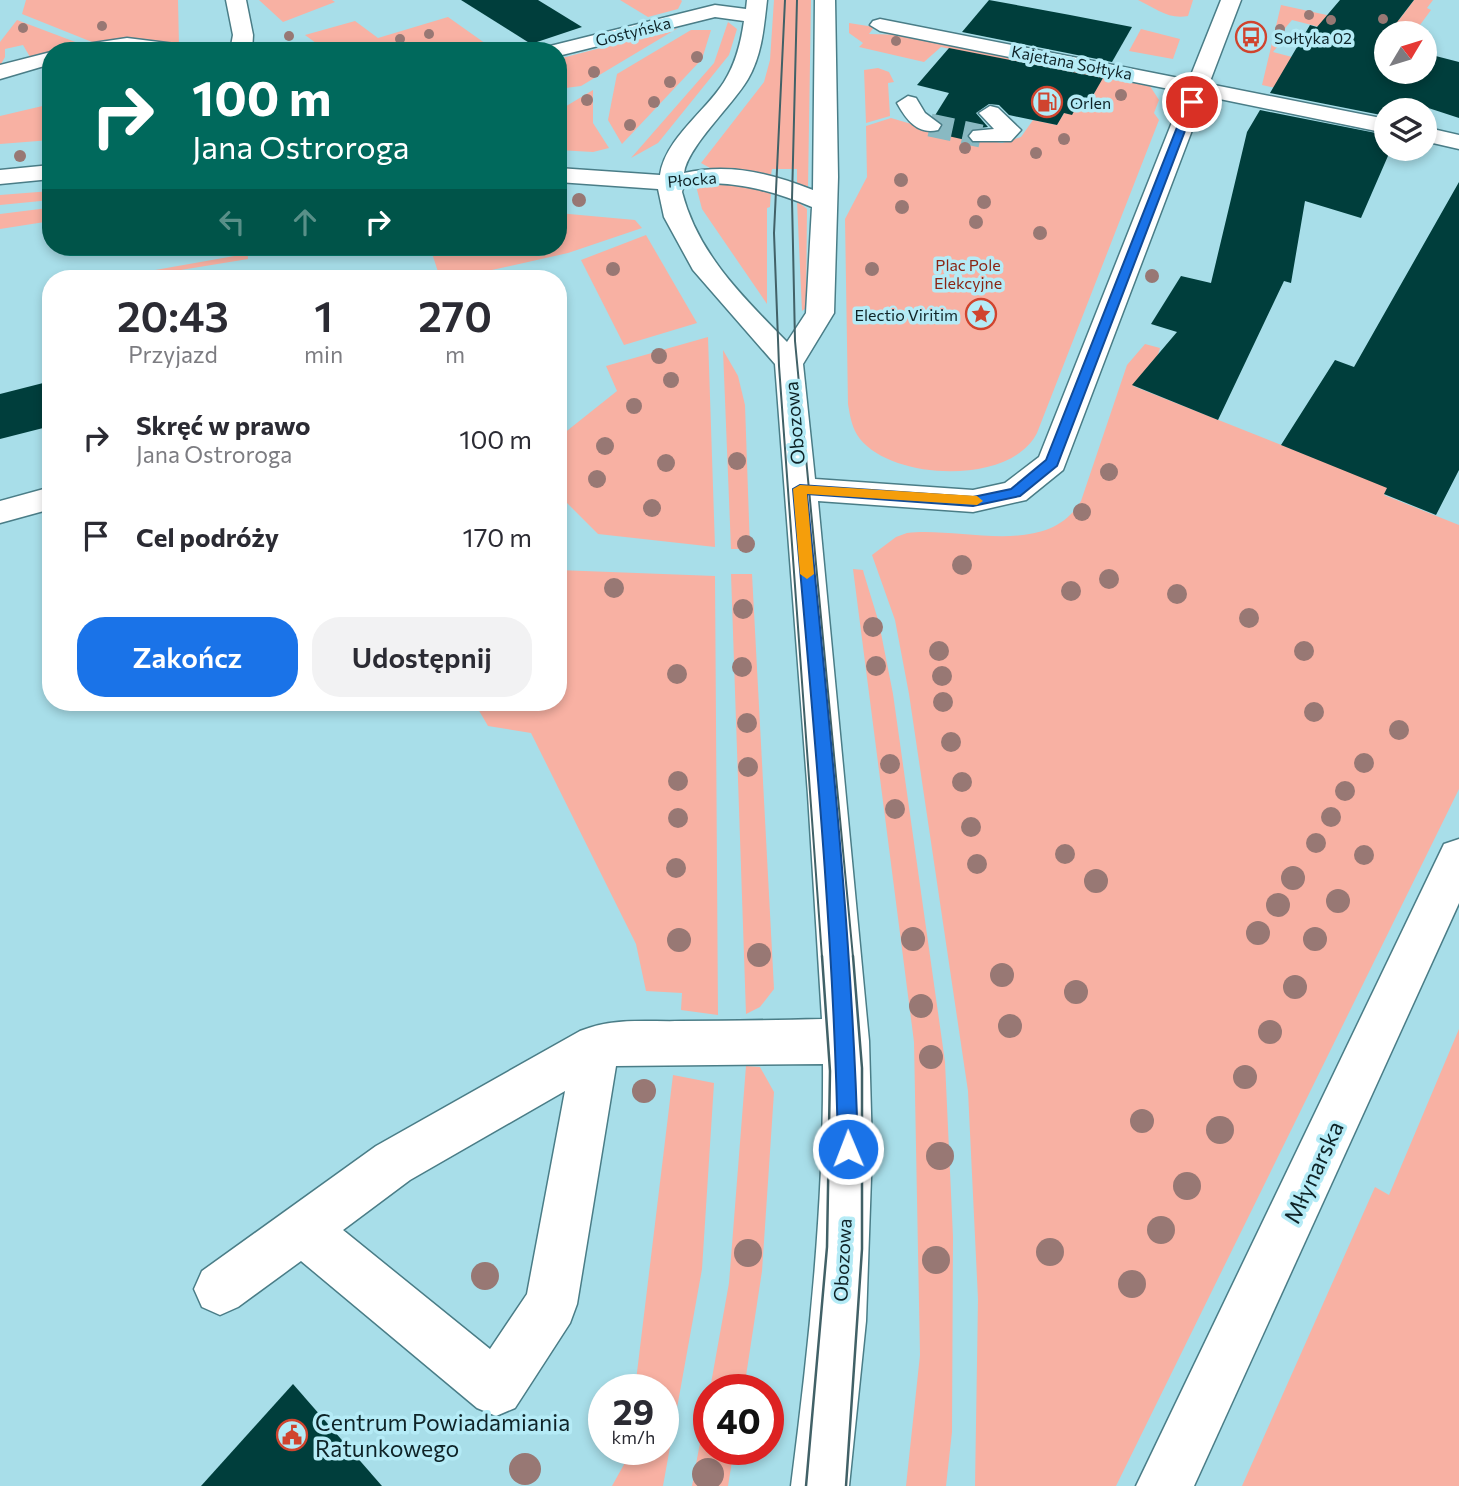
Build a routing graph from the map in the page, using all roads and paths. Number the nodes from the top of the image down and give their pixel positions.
1 (236, 0) edge
2 (825, 0) edge
3 (1231, 0) edge
4 (711, 6) edge
5 (756, 8) edge
6 (880, 25) dead end
7 (242, 42) edge
8 (567, 47) edge
9 (42, 61) edge
10 (0, 73) edge
11 (1198, 87) junction
12 (908, 103) dead end
13 (990, 113) dead end
14 (1374, 124) edge
15 (930, 125) tunnel mouth
16 (981, 136) tunnel mouth
17 (1437, 137) edge
18 (1459, 142) edge
19 (42, 173) edge
20 (0, 177) edge
21 (567, 177) edge
22 (671, 183) junction
23 (822, 202) junction
24 (737, 308) junction
25 (820, 313) junction
26 (789, 364) junction
27 (800, 489) junction
28 (42, 500) edge
29 (0, 512) edge
30 (1459, 857) edge
31 (846, 1041) junction
32 (596, 1047) junction
33 (301, 1228) junction
34 (220, 1289) dead end
35 (820, 1486) edge
36 (1165, 1486) edge

1 - 7 street
2 - 23 street
3 - 11 street
4 - 5 street, Gostyńska
4 - 8 street, Gostyńska
5 - 22 street, Obozowa
6 - 11 street, Kajetana Sołtyka
9 - 10 street
11 - 14 street, Kajetana Sołtyka
11 - 27 street
12 - 15 street
13 - 16 street
17 - 18 street
19 - 20 street
21 - 22 street, Płocka
22 - 23 street, Płocka
22 - 24 street, Obozowa
23 - 25 street
24 - 25 street
24 - 26 street, Obozowa
25 - 26 street, Obozowa
26 - 27 street, Obozowa
27 - 31 street, Obozowa
28 - 29 street
30 - 36 street, Młynarska
31 - 32 street
31 - 35 street, Obozowa
32 - 33 street
32 - 33 street
33 - 34 street

